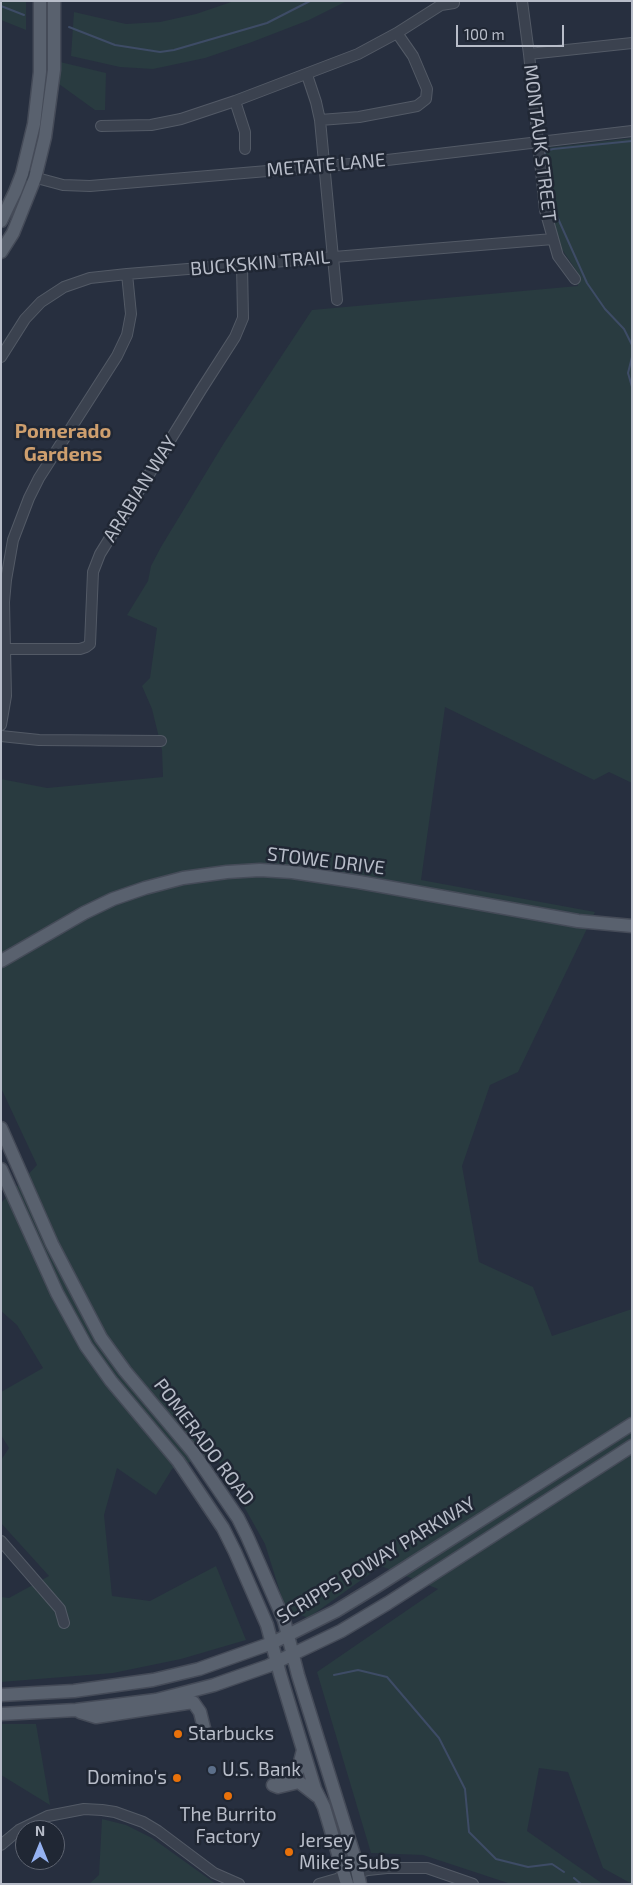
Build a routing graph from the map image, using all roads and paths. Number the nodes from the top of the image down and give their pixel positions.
1 (40, 1) edge
2 (54, 1) edge
3 (522, 1) edge
4 (454, 3) dead end
5 (397, 33) junction
6 (632, 44) edge
7 (530, 54) junction
8 (307, 75) junction
9 (235, 101) junction
10 (320, 120) junction
11 (101, 126) dead end
12 (632, 132) edge
13 (538, 142) junction
14 (245, 149) dead end
15 (325, 166) junction
16 (22, 174) junction
17 (35, 178) junction
18 (1, 221) edge
19 (554, 239) junction
20 (1, 252) edge
21 (334, 257) junction
22 (242, 264) junction
23 (127, 274) junction
24 (575, 279) dead end
25 (337, 300) dead end
26 (1, 358) edge
27 (6, 649) junction
28 (1, 725) edge
29 (1, 736) edge
30 (161, 741) dead end
31 (632, 926) edge
32 (1, 961) edge
33 (1, 1128) edge
34 (1, 1169) edge
35 (632, 1424) edge
36 (632, 1446) edge
37 (1, 1541) edge
38 (64, 1623) dead end
39 (288, 1636) junction
40 (272, 1643) junction
41 (294, 1655) junction
42 (278, 1662) junction
43 (1, 1695) edge
44 (76, 1710) junction
45 (1, 1714) edge
46 (205, 1732) dead end
47 (303, 1749) junction
48 (320, 1798) junction
49 (1, 1845) edge
50 (359, 1878) edge
51 (346, 1880) edge
52 (239, 1884) edge
53 (319, 1884) edge
54 (473, 1884) edge

1 - 16 main road
2 - 17 main road
3 - 7 street, MONTAUK STREET
4 - 5 street
5 - 8 street
5 - 10 street
6 - 7 street
7 - 13 street, MONTAUK STREET
8 - 9 street
8 - 10 street
9 - 11 street
9 - 14 street
10 - 15 street
12 - 13 street, METATE LANE
13 - 15 street, METATE LANE
13 - 19 street, MONTAUK STREET
15 - 17 street, METATE LANE
15 - 21 street
16 - 17 street, METATE LANE
16 - 18 main road
17 - 20 main road
19 - 21 street, BUCKSKIN TRAIL
19 - 24 street, MONTAUK STREET
21 - 22 street, BUCKSKIN TRAIL
21 - 25 street
22 - 23 street, BUCKSKIN TRAIL
22 - 27 street, ARABIAN WAY
23 - 26 street, BUCKSKIN TRAIL
23 - 27 street
27 - 28 street
29 - 30 street
31 - 32 main road, STOWE DRIVE
33 - 39 main road, POMERADO ROAD
34 - 40 main road, POMERADO ROAD
35 - 39 main road, SCRIPPS POWAY PARKWAY
36 - 41 main road, SCRIPPS POWAY PARKWAY
37 - 38 street
39 - 40 main road, SCRIPPS POWAY PARKWAY
39 - 41 main road, POMERADO ROAD
40 - 42 main road, POMERADO ROAD
40 - 43 main road, SCRIPPS POWAY PARKWAY
41 - 42 main road, SCRIPPS POWAY PARKWAY
41 - 50 main road, POMERADO ROAD
42 - 44 main road, SCRIPPS POWAY PARKWAY
42 - 47 main road, POMERADO ROAD
44 - 45 main road, SCRIPPS POWAY PARKWAY
44 - 46 main road
47 - 48 main road, POMERADO ROAD
47 - 48 main road
48 - 51 main road, POMERADO ROAD
49 - 52 street
50 - 51 street
50 - 54 street
51 - 53 street

